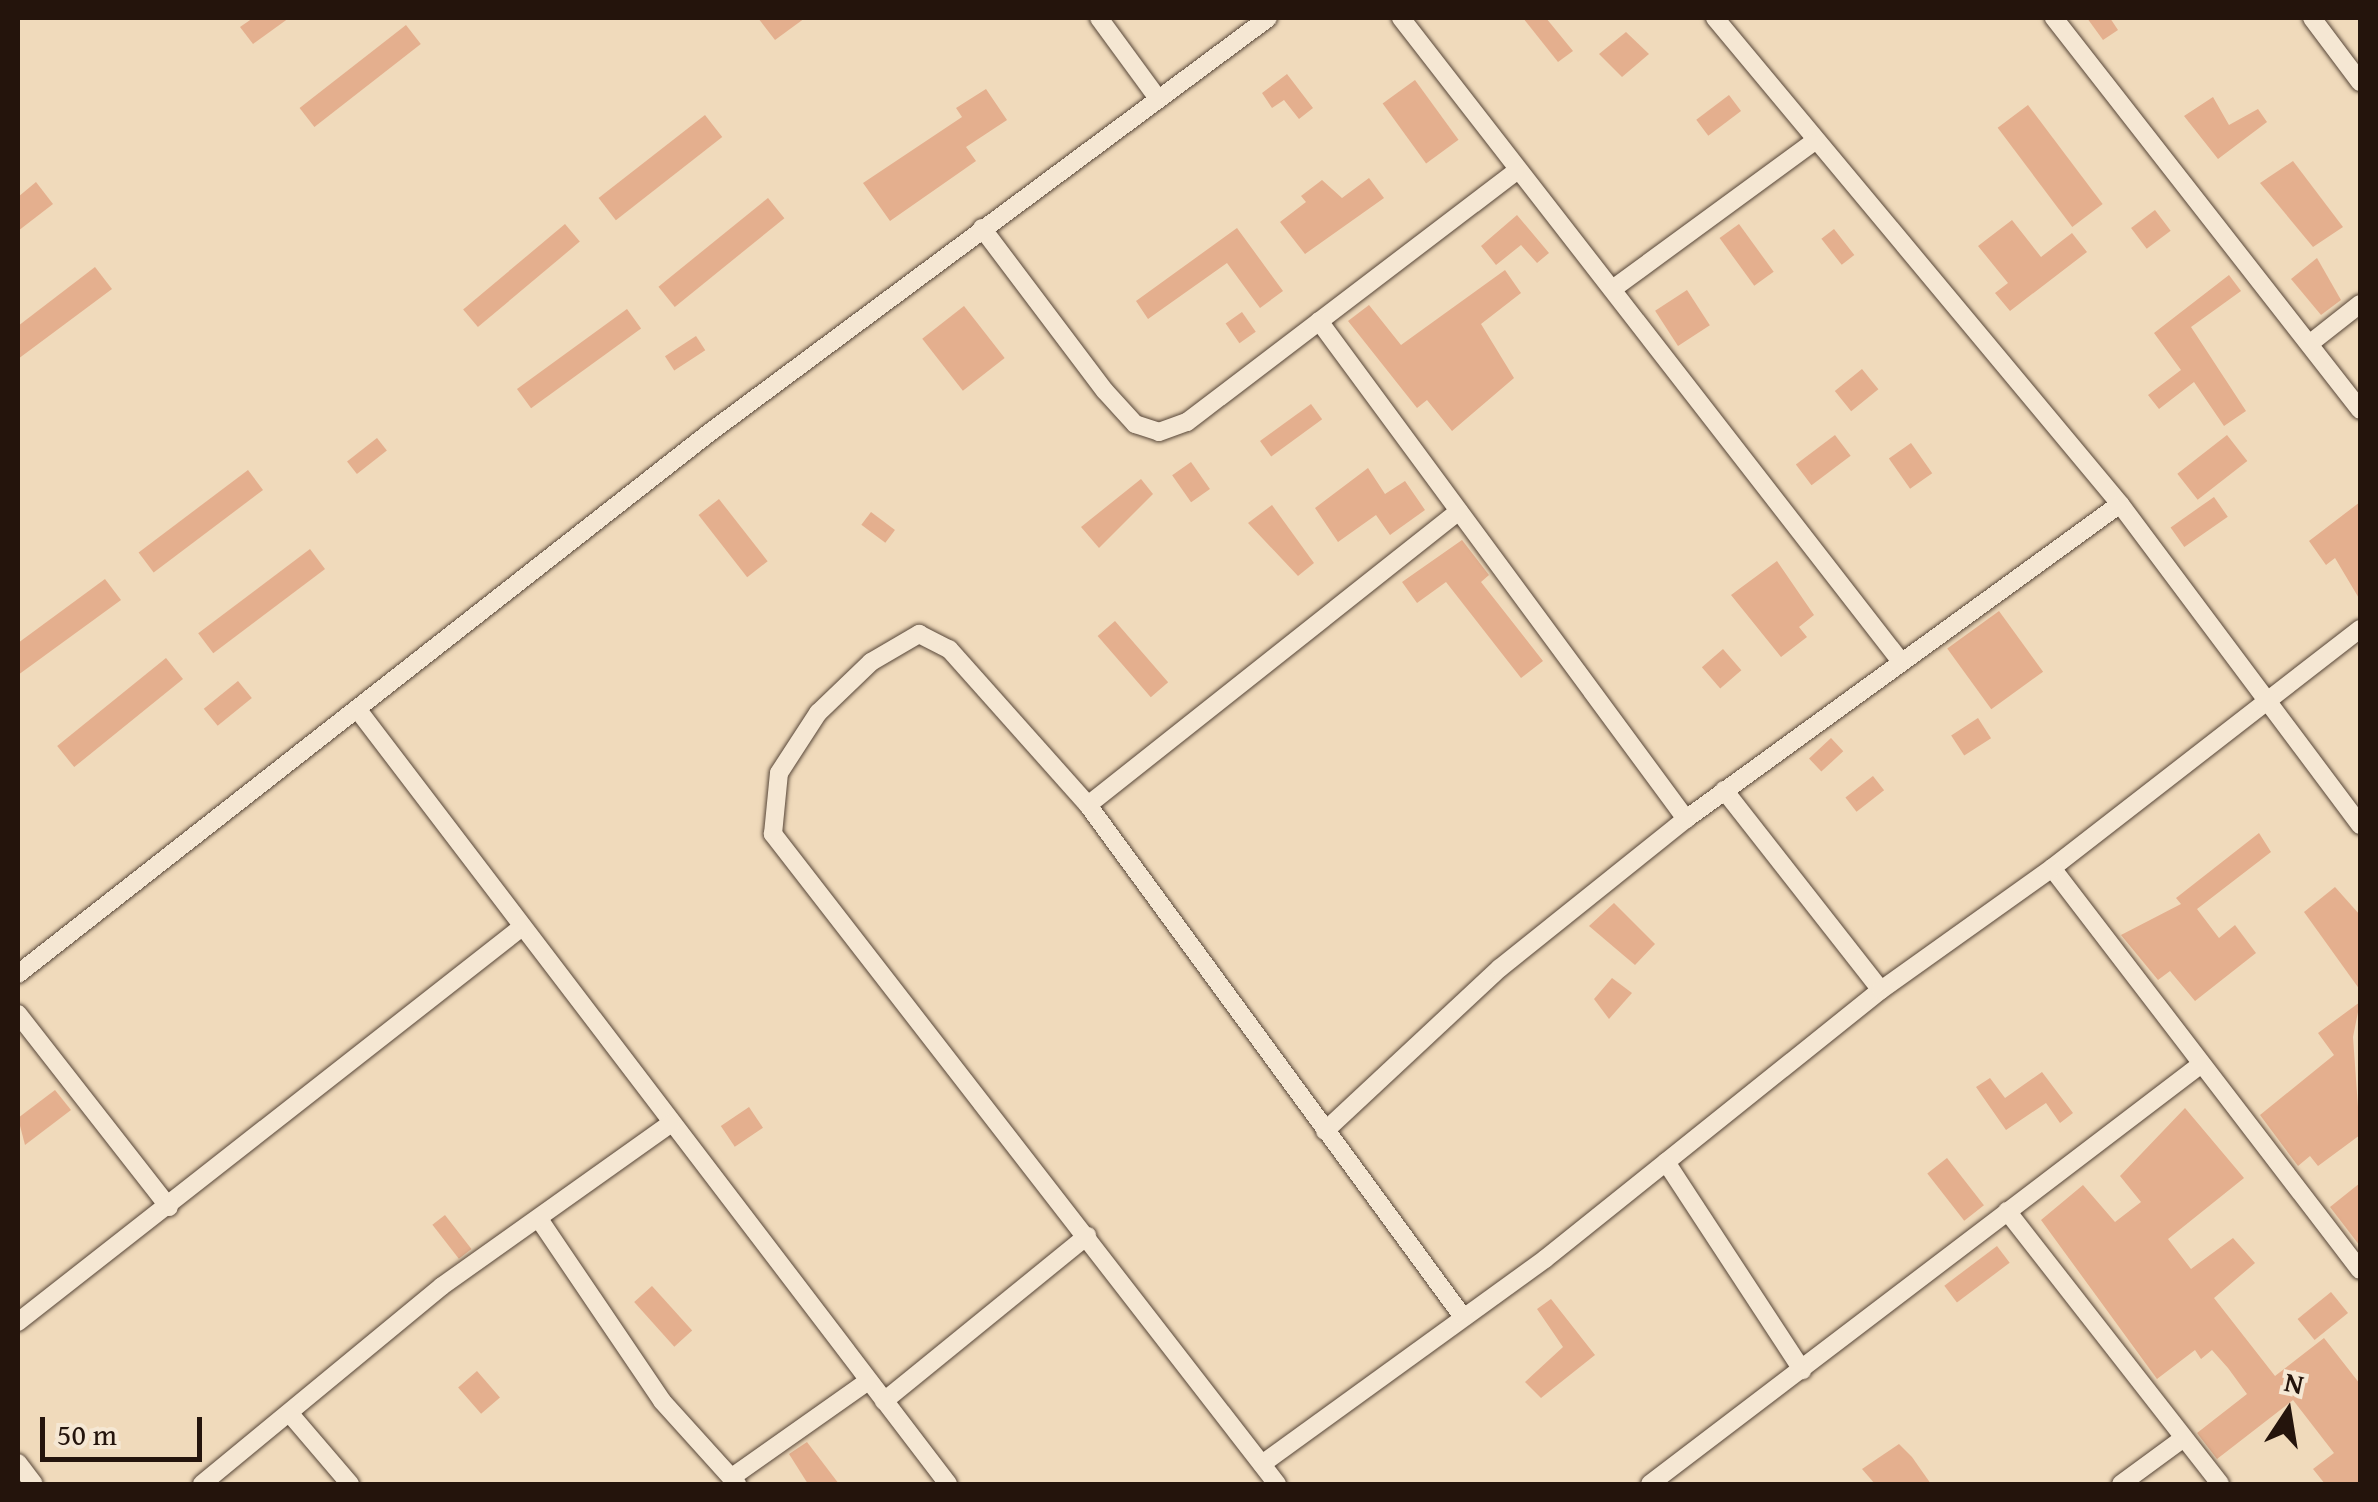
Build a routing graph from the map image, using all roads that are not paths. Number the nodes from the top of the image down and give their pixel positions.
1 (1099, 18) edge
2 (1268, 18) edge
3 (1401, 18) edge
4 (1718, 18) edge
5 (2054, 18) edge
6 (2312, 18) edge
7 (2360, 82) edge
8 (1156, 96) junction
9 (1812, 142) junction
10 (1515, 172) junction
11 (982, 228) junction
12 (1614, 288) junction
13 (2360, 304) edge
14 (1319, 322) junction
15 (2312, 341) junction
16 (2360, 410) edge
17 (2120, 504) junction
18 (1459, 511) junction
19 (2360, 629) edge
20 (1900, 659) junction
21 (2266, 698) junction
22 (358, 710) junction
23 (1724, 790) junction
24 (1088, 806) junction
25 (1686, 819) junction
26 (2360, 825) edge
27 (2052, 868) junction
28 (522, 927) junction
29 (18, 974) edge
30 (1881, 990) junction
31 (18, 1014) edge
32 (2199, 1066) junction
33 (670, 1124) junction
34 (1325, 1131) junction
35 (1666, 1162) junction
36 (169, 1206) junction
37 (2006, 1212) junction
38 (539, 1219) junction
39 (1087, 1236) junction
40 (2360, 1270) edge
41 (1463, 1317) junction
42 (18, 1322) edge
43 (1802, 1370) junction
44 (868, 1382) junction
45 (884, 1402) junction
46 (291, 1415) junction
47 (2181, 1440) junction
48 (18, 1462) edge
49 (1262, 1464) junction
50 (735, 1481) edge
51 (34, 1484) edge
52 (202, 1484) edge
53 (350, 1484) edge
54 (948, 1484) edge
55 (1277, 1484) edge
56 (1650, 1484) edge
57 (2121, 1484) edge
58 (2220, 1484) edge

1 - 8 street
2 - 8 street
3 - 10 street
4 - 9 street
5 - 15 street
6 - 7 street
8 - 11 street
9 - 12 street
9 - 17 street
10 - 12 street
10 - 14 street
11 - 14 street
11 - 22 street
12 - 20 street
13 - 15 street
14 - 18 street
15 - 16 street
17 - 20 street
17 - 21 street
18 - 24 street
18 - 25 street
19 - 21 street
20 - 23 street
21 - 26 street
21 - 27 street
22 - 28 street
22 - 29 street
23 - 25 street
23 - 30 street
24 - 34 street
24 - 39 street
25 - 34 street
27 - 30 street
27 - 32 street
28 - 33 street
28 - 36 street
30 - 35 street
31 - 36 street
32 - 37 street
32 - 40 street
33 - 38 street
33 - 44 street
34 - 41 street
35 - 41 street
35 - 43 street
36 - 42 street
37 - 43 street
37 - 47 street
38 - 46 street
38 - 50 street
39 - 45 street
39 - 49 street
41 - 49 street
43 - 56 street
44 - 45 street
44 - 50 street
45 - 54 street
46 - 52 street
46 - 53 street
47 - 57 street
47 - 58 street
48 - 51 street
49 - 55 street

